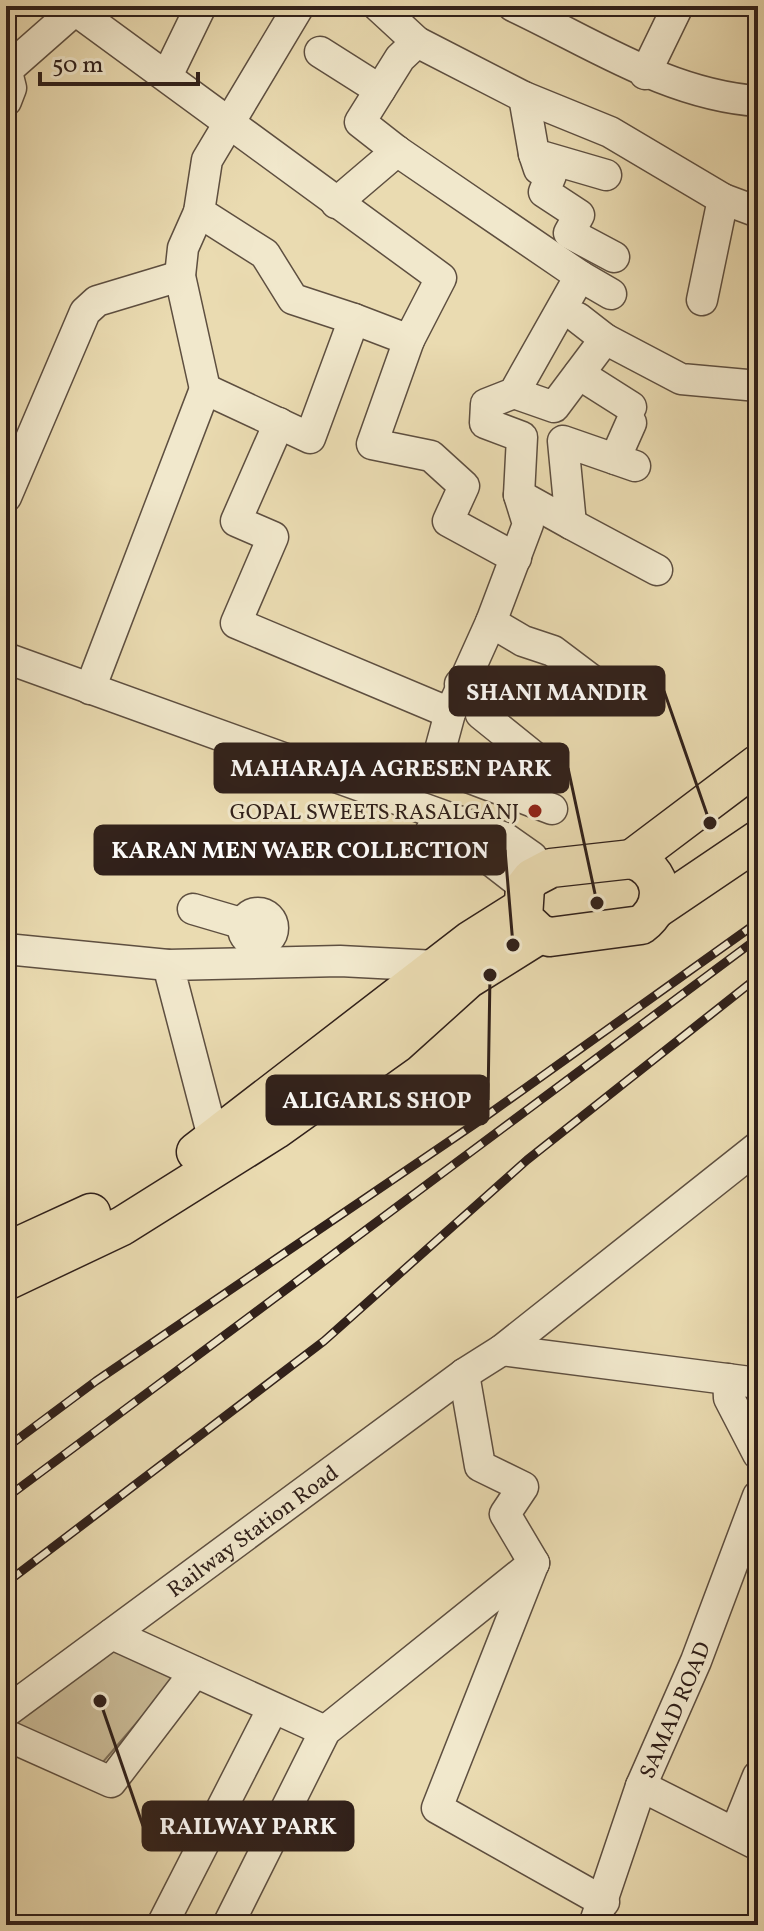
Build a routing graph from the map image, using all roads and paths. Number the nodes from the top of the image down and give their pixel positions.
1 (201, 6) edge
2 (299, 6) edge
3 (378, 6) edge
4 (513, 6) edge
5 (678, 6) edge
6 (74, 7) edge
7 (417, 42) junction
8 (320, 52) dead end
9 (7, 69) edge
10 (645, 74) junction
11 (167, 76) junction
12 (380, 90) junction
13 (524, 97) junction
14 (6, 101) edge
15 (758, 101) edge
16 (226, 123) junction
17 (397, 151) junction
18 (534, 154) junction
19 (606, 175) dead end
20 (723, 199) junction
21 (336, 203) junction
22 (199, 212) junction
23 (758, 212) edge
24 (614, 257) dead end
25 (180, 276) junction
26 (580, 276) junction
27 (611, 294) dead end
28 (702, 300) dead end
29 (578, 318) dead end
30 (354, 319) junction
31 (605, 339) junction
32 (409, 340) junction
33 (579, 374) junction
34 (758, 386) edge
35 (205, 389) junction
36 (514, 393) junction
37 (279, 423) junction
38 (519, 495) junction
39 (6, 497) edge
40 (571, 524) junction
41 (516, 558) junction
42 (657, 570) dead end
43 (491, 622) junction
44 (6, 658) edge
45 (6, 680) edge
46 (460, 684) junction
47 (90, 689) junction
48 (610, 694) dead end
49 (450, 713) junction
50 (758, 764) edge
51 (436, 765) junction
52 (548, 768) dead end
53 (758, 793) edge
54 (417, 806) junction
55 (552, 809) dead end
56 (758, 818) edge
57 (758, 840) edge
58 (650, 883) junction
59 (532, 900) junction
60 (193, 909) dead end
61 (6, 949) edge
62 (340, 961) junction
63 (168, 965) junction
64 (437, 966) junction
65 (214, 1141) junction
66 (758, 1147) edge
67 (6, 1252) edge
68 (6, 1281) edge
69 (502, 1350) junction
70 (464, 1374) junction
71 (728, 1379) junction
72 (758, 1383) edge
73 (758, 1454) edge
74 (758, 1496) edge
75 (534, 1563) junction
76 (112, 1634) junction
77 (195, 1672) junction
78 (273, 1708) junction
79 (6, 1712) edge
80 (325, 1731) junction
81 (6, 1735) edge
82 (758, 1776) edge
83 (641, 1786) junction
84 (746, 1839) edge
85 (599, 1914) edge
86 (162, 1925) edge
87 (228, 1925) edge

1 - 11 street
2 - 16 street
3 - 7 street
4 - 10 street
5 - 10 street
6 - 9 street
6 - 11 street
7 - 12 street
7 - 13 street
8 - 12 street
9 - 14 street
10 - 15 street
11 - 16 street
12 - 17 street
13 - 18 street
13 - 20 street
16 - 21 street
16 - 22 street
17 - 21 street
17 - 26 street
18 - 19 street
18 - 24 street
20 - 23 street
20 - 28 street
21 - 32 street
22 - 25 street
22 - 30 street
25 - 35 street
25 - 39 street
26 - 27 street
26 - 36 street
29 - 31 street
30 - 32 street
30 - 37 street
31 - 33 street
31 - 34 street
32 - 41 street
33 - 36 street
33 - 40 street
35 - 37 street
35 - 47 street
36 - 38 street
37 - 49 street
38 - 40 street
38 - 41 street
40 - 42 street
41 - 43 street
43 - 46 street
43 - 48 street
44 - 47 street
45 - 59 street
46 - 49 street
46 - 52 street
47 - 54 street
49 - 51 street
50 - 58 main road
51 - 54 street
51 - 55 street
53 - 58 main road
54 - 59 street
56 - 58 main road
57 - 58 main road
58 - 59 main road
58 - 59 main road
59 - 64 main road
59 - 68 main road
60 - 62 street
61 - 63 street
62 - 63 street
62 - 64 street
63 - 65 street
64 - 65 main road
65 - 67 main road
66 - 69 street, Railway Station Road
69 - 70 street, Railway Station Road
69 - 71 street
70 - 75 street
70 - 76 street, Railway Station Road
71 - 72 street
71 - 73 street
74 - 83 street, SAMAD ROAD
75 - 80 street
75 - 85 street
76 - 77 street
76 - 79 street, Railway Station Road
77 - 78 street
77 - 81 street
78 - 80 street
78 - 86 street
80 - 87 street
82 - 84 street
83 - 84 street
83 - 85 street, SAMAD ROAD

